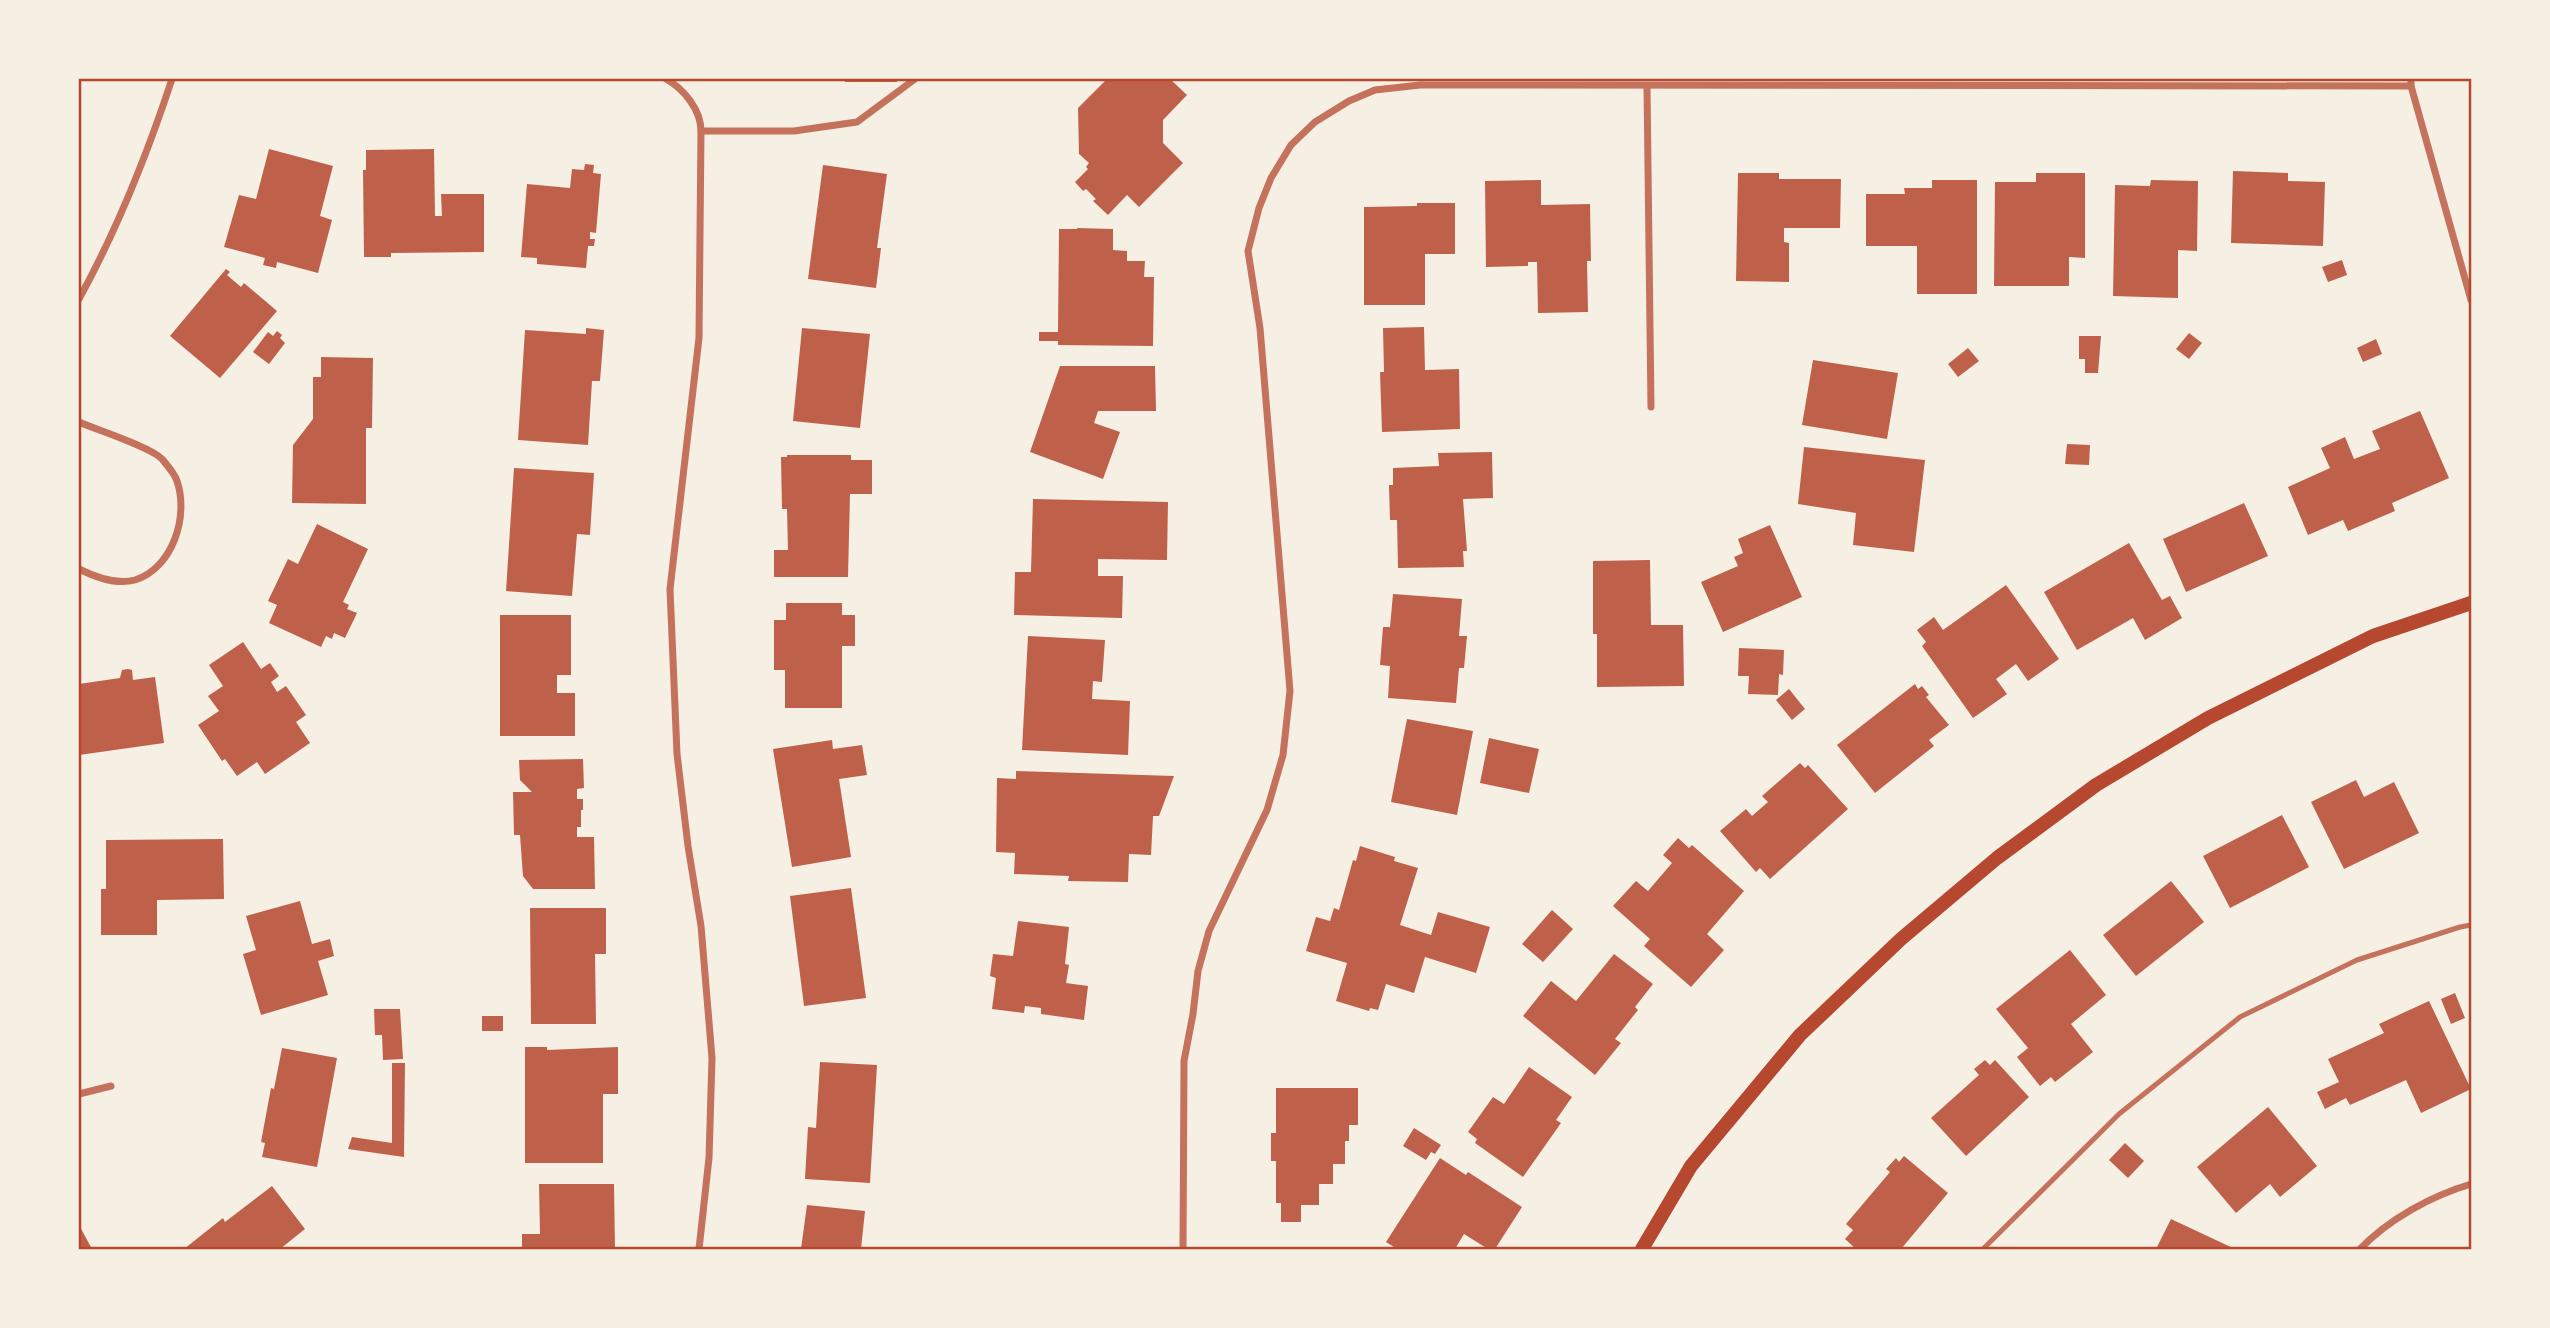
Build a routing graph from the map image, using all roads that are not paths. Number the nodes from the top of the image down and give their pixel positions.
1 (172, 79) edge
2 (666, 79) edge
3 (915, 79) edge
4 (2411, 83) edge
5 (1647, 87) junction
6 (701, 131) junction
7 (79, 299) edge
8 (2471, 300) edge
9 (1651, 407) dead end
10 (79, 422) edge
11 (79, 569) edge
12 (2471, 603) edge
13 (2471, 925) edge
14 (111, 1086) dead end
15 (79, 1094) edge
16 (2471, 1184) edge
17 (699, 1249) edge
18 (1183, 1249) edge
19 (1642, 1249) edge
20 (1983, 1249) edge
21 (2360, 1249) edge

1 - 7 street
2 - 6 street
3 - 6 street
4 - 5 street
4 - 8 street
5 - 9 street
5 - 18 street
6 - 17 street
10 - 11 street
12 - 19 main road
13 - 20 lane
14 - 15 street
16 - 21 street

